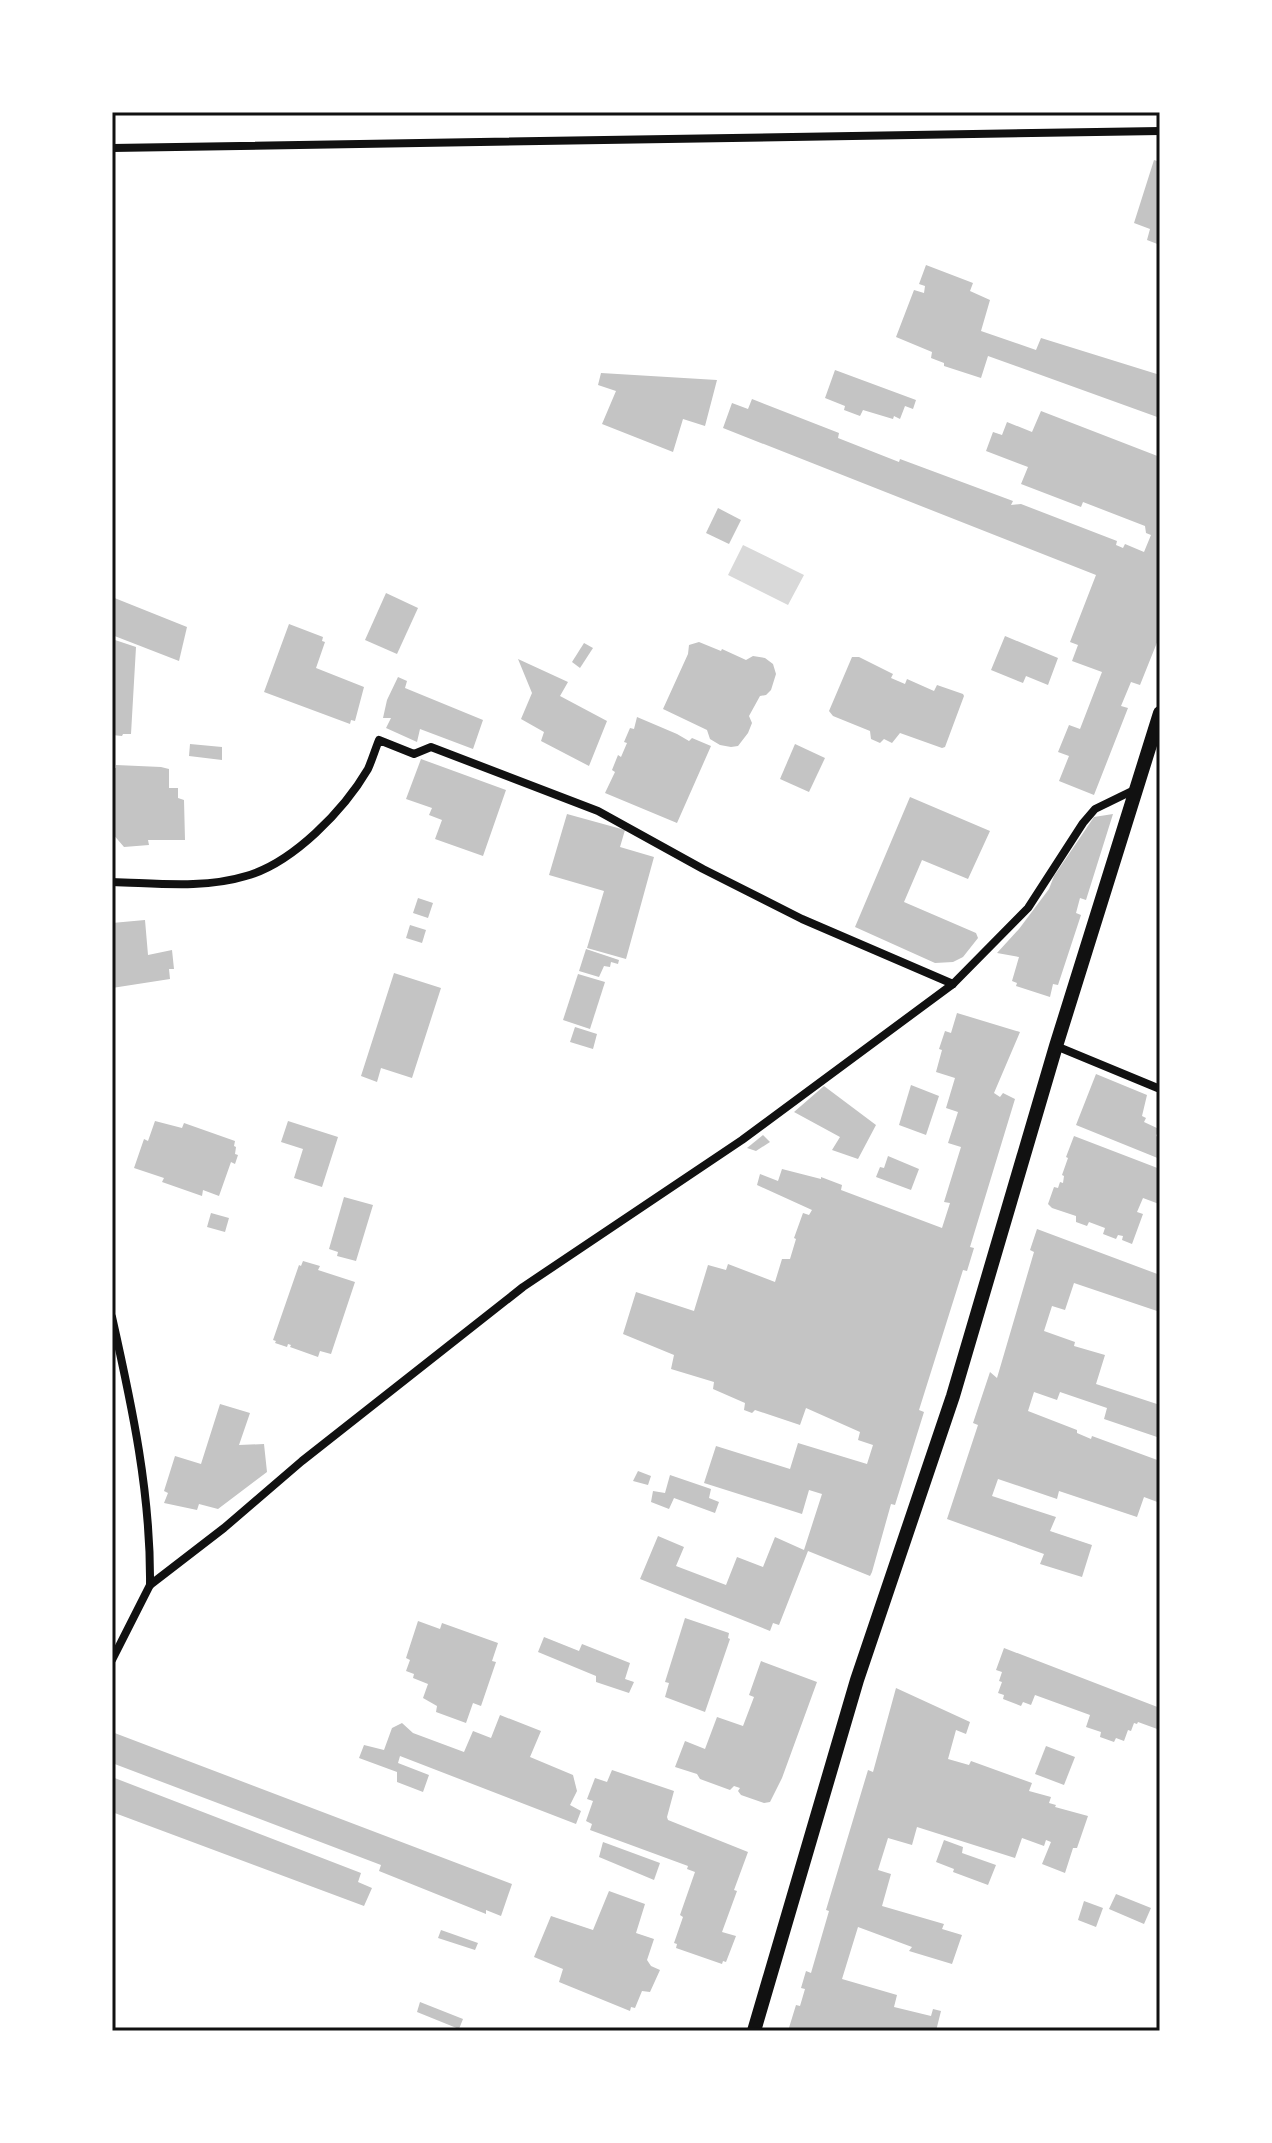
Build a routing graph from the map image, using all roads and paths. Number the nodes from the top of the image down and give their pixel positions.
1 (1160, 131) edge
2 (112, 148) edge
3 (1160, 713) edge
4 (1135, 789) junction
5 (112, 882) edge
6 (953, 984) junction
7 (1056, 1046) junction
8 (1160, 1089) edge
9 (112, 1317) edge
10 (150, 1585) junction
11 (112, 1660) edge
12 (754, 2031) edge

1 - 2 street
3 - 4 street
4 - 6 street
4 - 7 street
5 - 6 street
6 - 10 street
7 - 8 street
7 - 12 street
9 - 10 street
10 - 11 street

